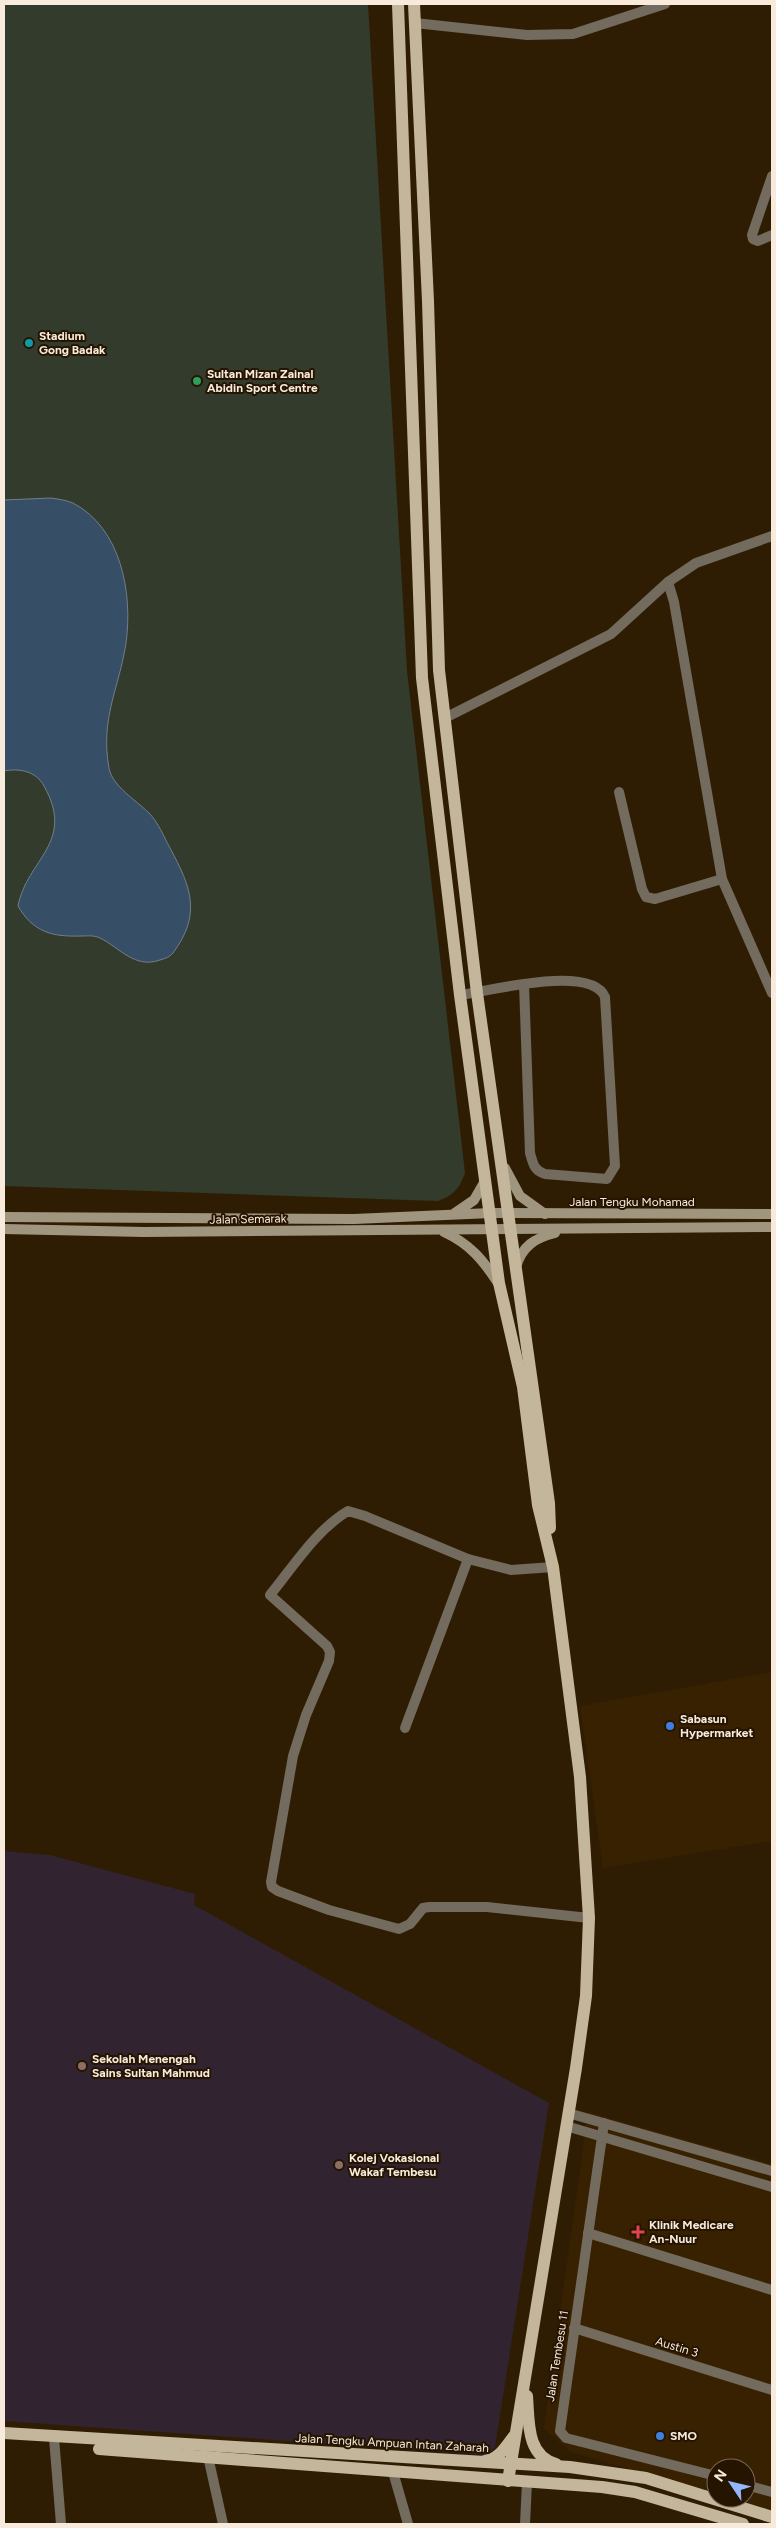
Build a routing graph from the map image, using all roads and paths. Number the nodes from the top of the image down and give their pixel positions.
1 (398, 4) edge
2 (414, 4) edge
3 (665, 4) edge
4 (415, 23) junction
5 (772, 176) edge
6 (772, 236) edge
7 (772, 536) edge
8 (668, 582) junction
9 (445, 718) junction
10 (619, 792) dead end
11 (722, 879) junction
12 (524, 984) junction
13 (477, 993) junction
14 (772, 993) edge
15 (460, 995) junction
16 (500, 1153) junction
17 (486, 1178) junction
18 (491, 1213) junction
19 (509, 1214) junction
20 (545, 1214) junction
21 (772, 1214) edge
22 (449, 1215) junction
23 (4, 1217) edge
24 (772, 1227) edge
25 (576, 1228) junction
26 (4, 1229) edge
27 (493, 1230) junction
28 (511, 1230) junction
29 (441, 1231) junction
30 (515, 1271) junction
31 (499, 1283) junction
32 (468, 1559) junction
33 (553, 1563) junction
34 (406, 1728) dead end
35 (590, 1918) junction
36 (568, 2113) junction
37 (604, 2123) junction
38 (566, 2126) junction
39 (602, 2137) junction
40 (772, 2171) edge
41 (772, 2187) edge
42 (588, 2233) junction
43 (772, 2290) edge
44 (574, 2328) junction
45 (525, 2376) junction
46 (772, 2390) edge
47 (4, 2434) edge
48 (516, 2434) junction
49 (4, 2441) edge
50 (54, 2441) junction
51 (207, 2452) junction
52 (477, 2462) junction
53 (510, 2464) junction
54 (570, 2467) junction
55 (392, 2472) junction
56 (706, 2473) edge
57 (508, 2481) junction
58 (527, 2482) junction
59 (756, 2487) edge
60 (772, 2492) edge
61 (772, 2517) edge
62 (61, 2524) edge
63 (223, 2524) edge
64 (408, 2524) edge
65 (525, 2524) edge
66 (743, 2524) edge

1 - 15 main road
2 - 4 main road
3 - 4 street
4 - 9 main road
5 - 6 street
7 - 8 street
8 - 9 street
8 - 11 street
9 - 13 main road
10 - 11 street
11 - 14 street
12 - 12 street
12 - 13 street
13 - 15 street
13 - 16 main road
15 - 17 main road
16 - 19 main road
16 - 20 main road
17 - 18 main road
17 - 22 main road
18 - 19 main road, Jalan Tengku Mohamad
18 - 22 main road, Jalan Semarak
18 - 27 main road
19 - 20 main road, Jalan Tengku Mohamad
19 - 28 main road
20 - 21 main road, Jalan Tengku Mohamad
22 - 23 main road, Jalan Semarak
24 - 25 main road, Jalan Tengku Mohamad
25 - 28 main road, Jalan Tengku Mohamad
25 - 30 main road
26 - 29 main road, Jalan Semarak
27 - 28 main road, Jalan Tengku Mohamad
27 - 29 main road, Jalan Semarak
27 - 31 main road
28 - 30 main road
29 - 31 main road
30 - 33 main road
31 - 33 main road
32 - 33 street
32 - 34 street
32 - 35 street
33 - 35 main road
35 - 36 main road
36 - 37 street
36 - 38 main road
37 - 39 street, Jalan Tembesu 11
37 - 40 street
38 - 39 street
38 - 45 main road
39 - 41 street
39 - 42 street, Jalan Tembesu 11
42 - 43 street
42 - 44 street, Jalan Tembesu 11
44 - 46 street, Austin 3
44 - 56 street, Jalan Tembesu 11
45 - 48 main road
45 - 54 main road
47 - 50 main road, Jalan Tengku Ampuan Intan Zaharah
48 - 52 main road
48 - 53 main road
49 - 50 main road, Jalan Tengku Ampuan Intan Zaharah
50 - 51 main road, Jalan Tengku Ampuan Intan Zaharah
50 - 62 street
51 - 52 main road, Jalan Tengku Ampuan Intan Zaharah
51 - 55 main road, Jalan Tengku Ampuan Intan Zaharah
51 - 63 street
52 - 53 main road, Jalan Tengku Ampuan Intan Zaharah
53 - 54 main road, Jalan Tengku Ampuan Intan Zaharah
53 - 57 main road
54 - 61 main road, Jalan Tengku Ampuan Intan Zaharah
55 - 57 main road, Jalan Tengku Ampuan Intan Zaharah
55 - 64 street
57 - 58 main road, Jalan Tengku Ampuan Intan Zaharah
58 - 65 street
58 - 66 main road, Jalan Tengku Ampuan Intan Zaharah
59 - 60 street

